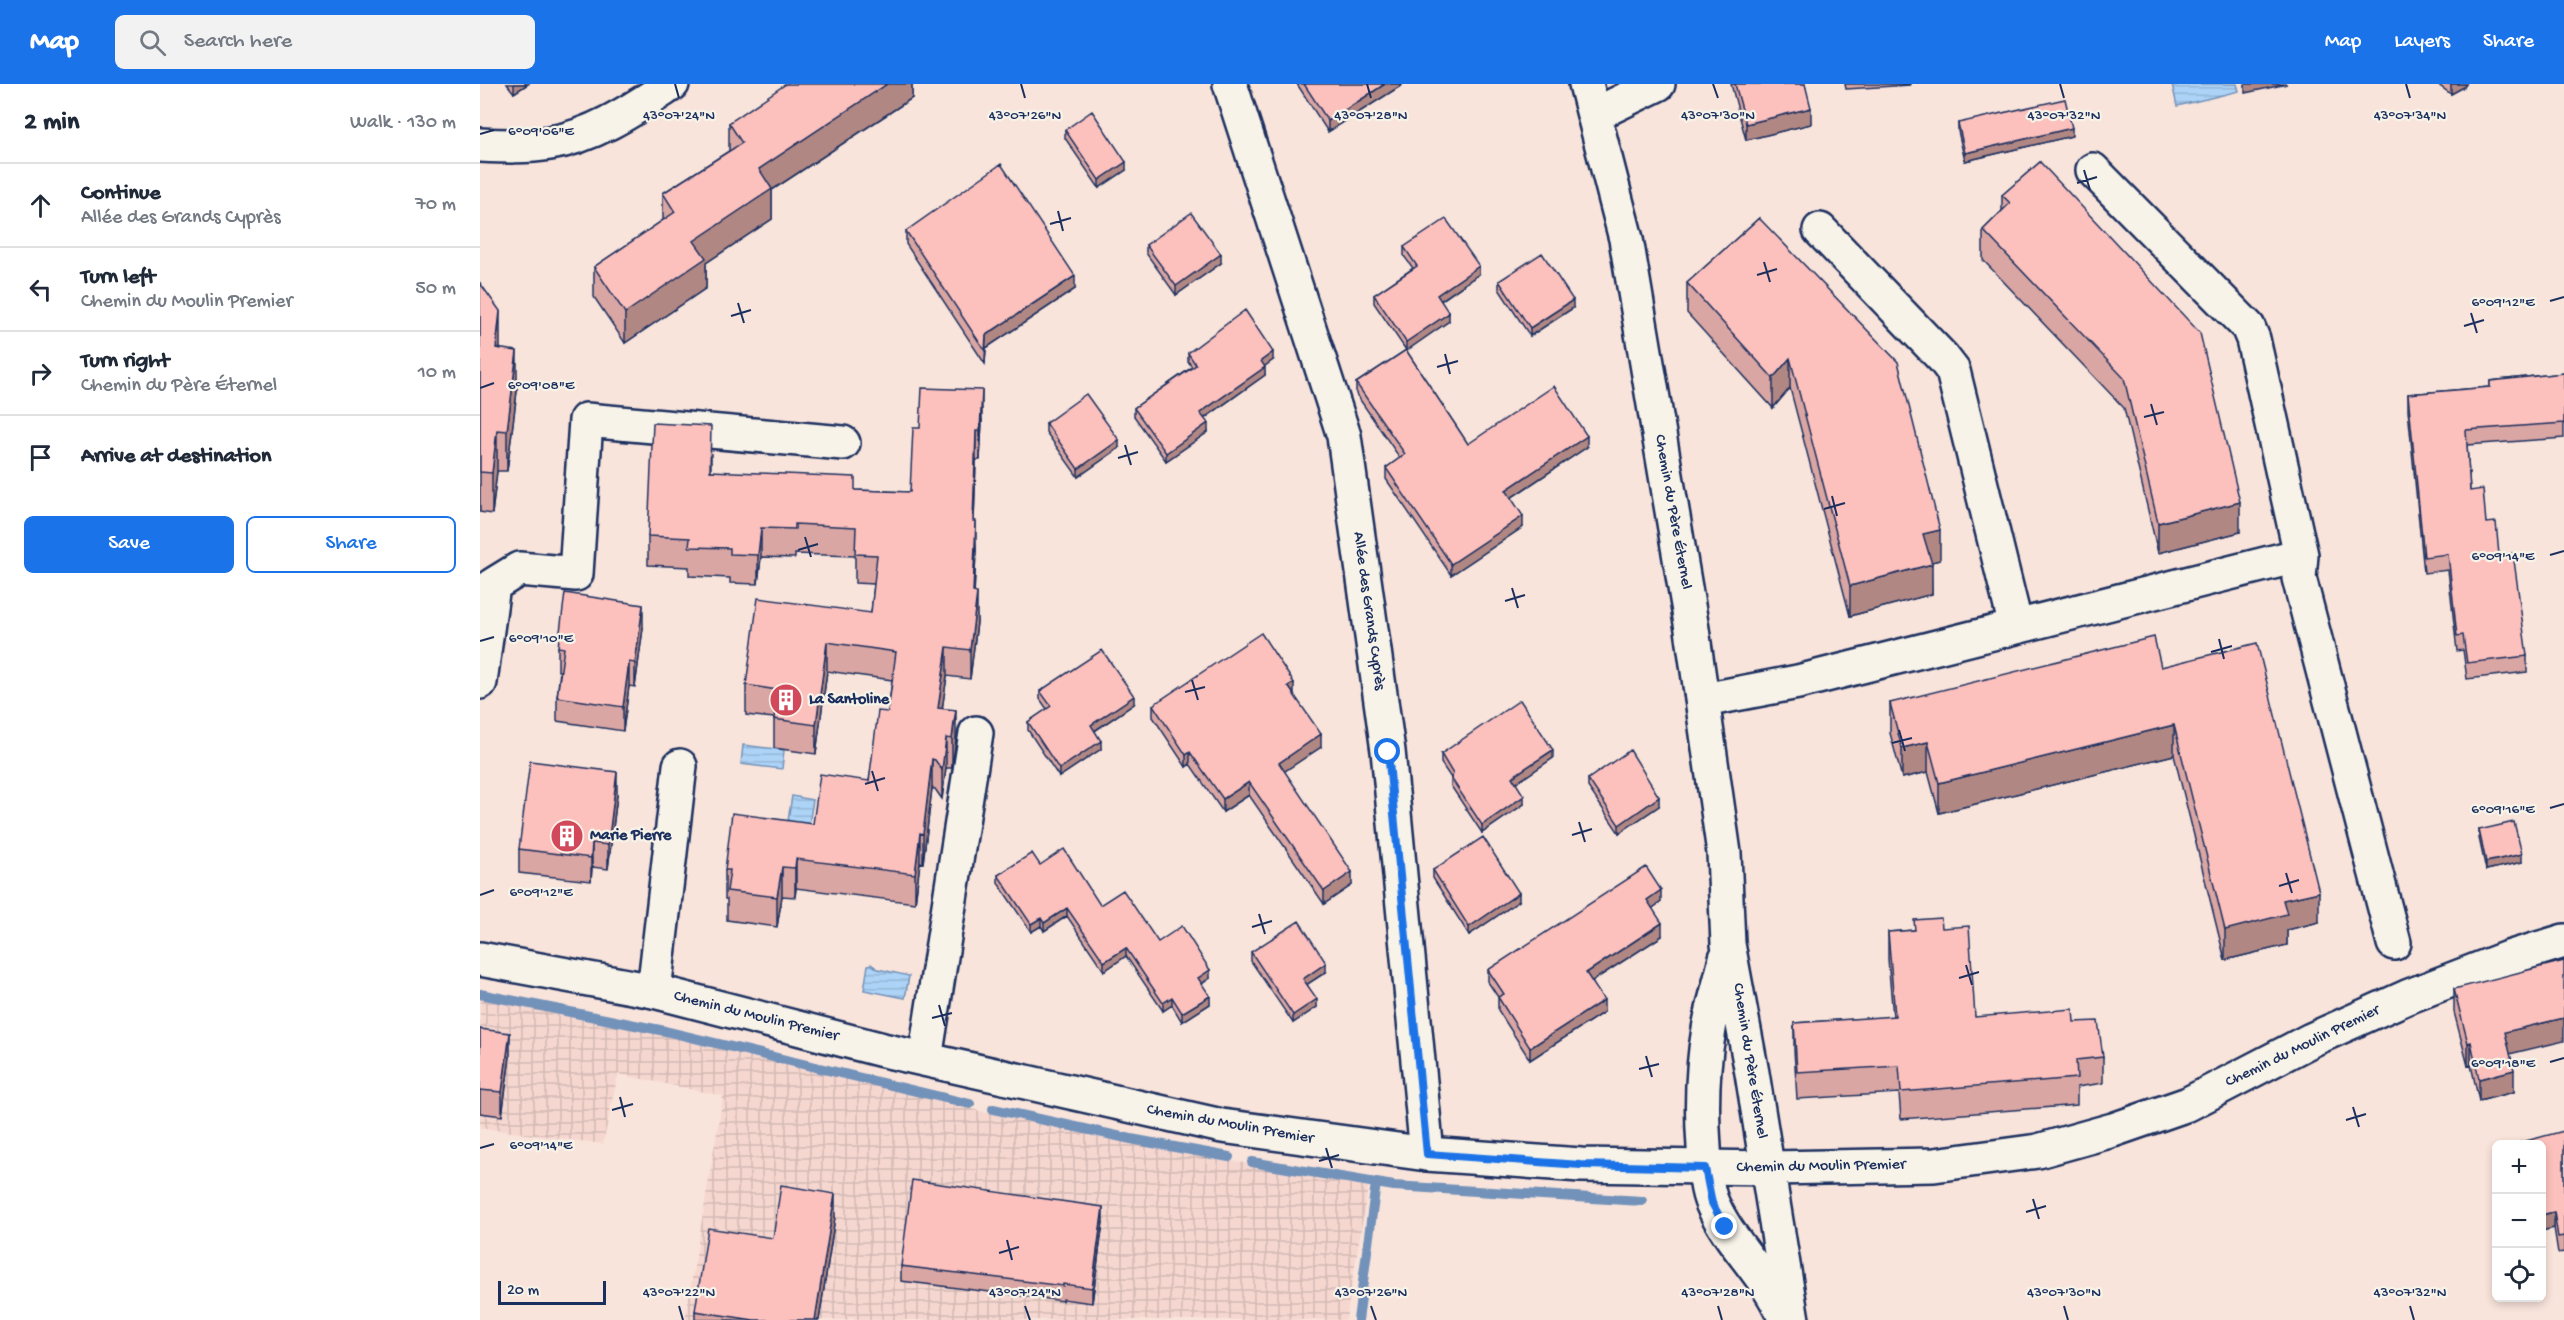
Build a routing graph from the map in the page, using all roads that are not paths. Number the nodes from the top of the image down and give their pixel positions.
1 (672, 84) edge
2 (1230, 84) edge
3 (1586, 84) edge
4 (1658, 84) edge
5 (1594, 115) junction
6 (480, 145) edge
7 (2093, 170) dead end
8 (1820, 230) dead end
9 (843, 443) dead end
10 (2301, 555) junction
11 (486, 584) edge
12 (2016, 627) junction
13 (481, 669) edge
14 (1704, 700) junction
15 (976, 733) dead end
16 (680, 766) dead end
17 (2564, 941) edge
18 (2394, 943) dead end
19 (1728, 944) junction
20 (480, 959) edge
21 (654, 992) junction
22 (925, 1059) junction
23 (1427, 1154) junction
24 (1705, 1168) junction
25 (1767, 1168) junction
26 (1785, 1320) edge
27 (1792, 1320) edge

1 - 6 street
2 - 23 street, Allée des Grands Cyprès
3 - 5 street, Chemin du Père Éternel
4 - 5 street
5 - 14 street, Chemin du Père Éternel
7 - 10 street
8 - 12 street
9 - 11 street
10 - 12 street
10 - 18 street
11 - 13 street
12 - 14 street
14 - 19 street, Chemin du Père Éternel
15 - 22 street
16 - 21 street
17 - 25 street, Chemin du Moulin Premier
19 - 24 street, Chemin du Père Éternel
19 - 25 street, Chemin du Père Éternel
20 - 21 street, Chemin du Moulin Premier
21 - 22 street, Chemin du Moulin Premier
22 - 23 street, Chemin du Moulin Premier
23 - 24 street, Chemin du Moulin Premier
24 - 25 street, Chemin du Moulin Premier
24 - 26 street, Chemin du Père Éternel
25 - 27 street, Chemin du Père Éternel

